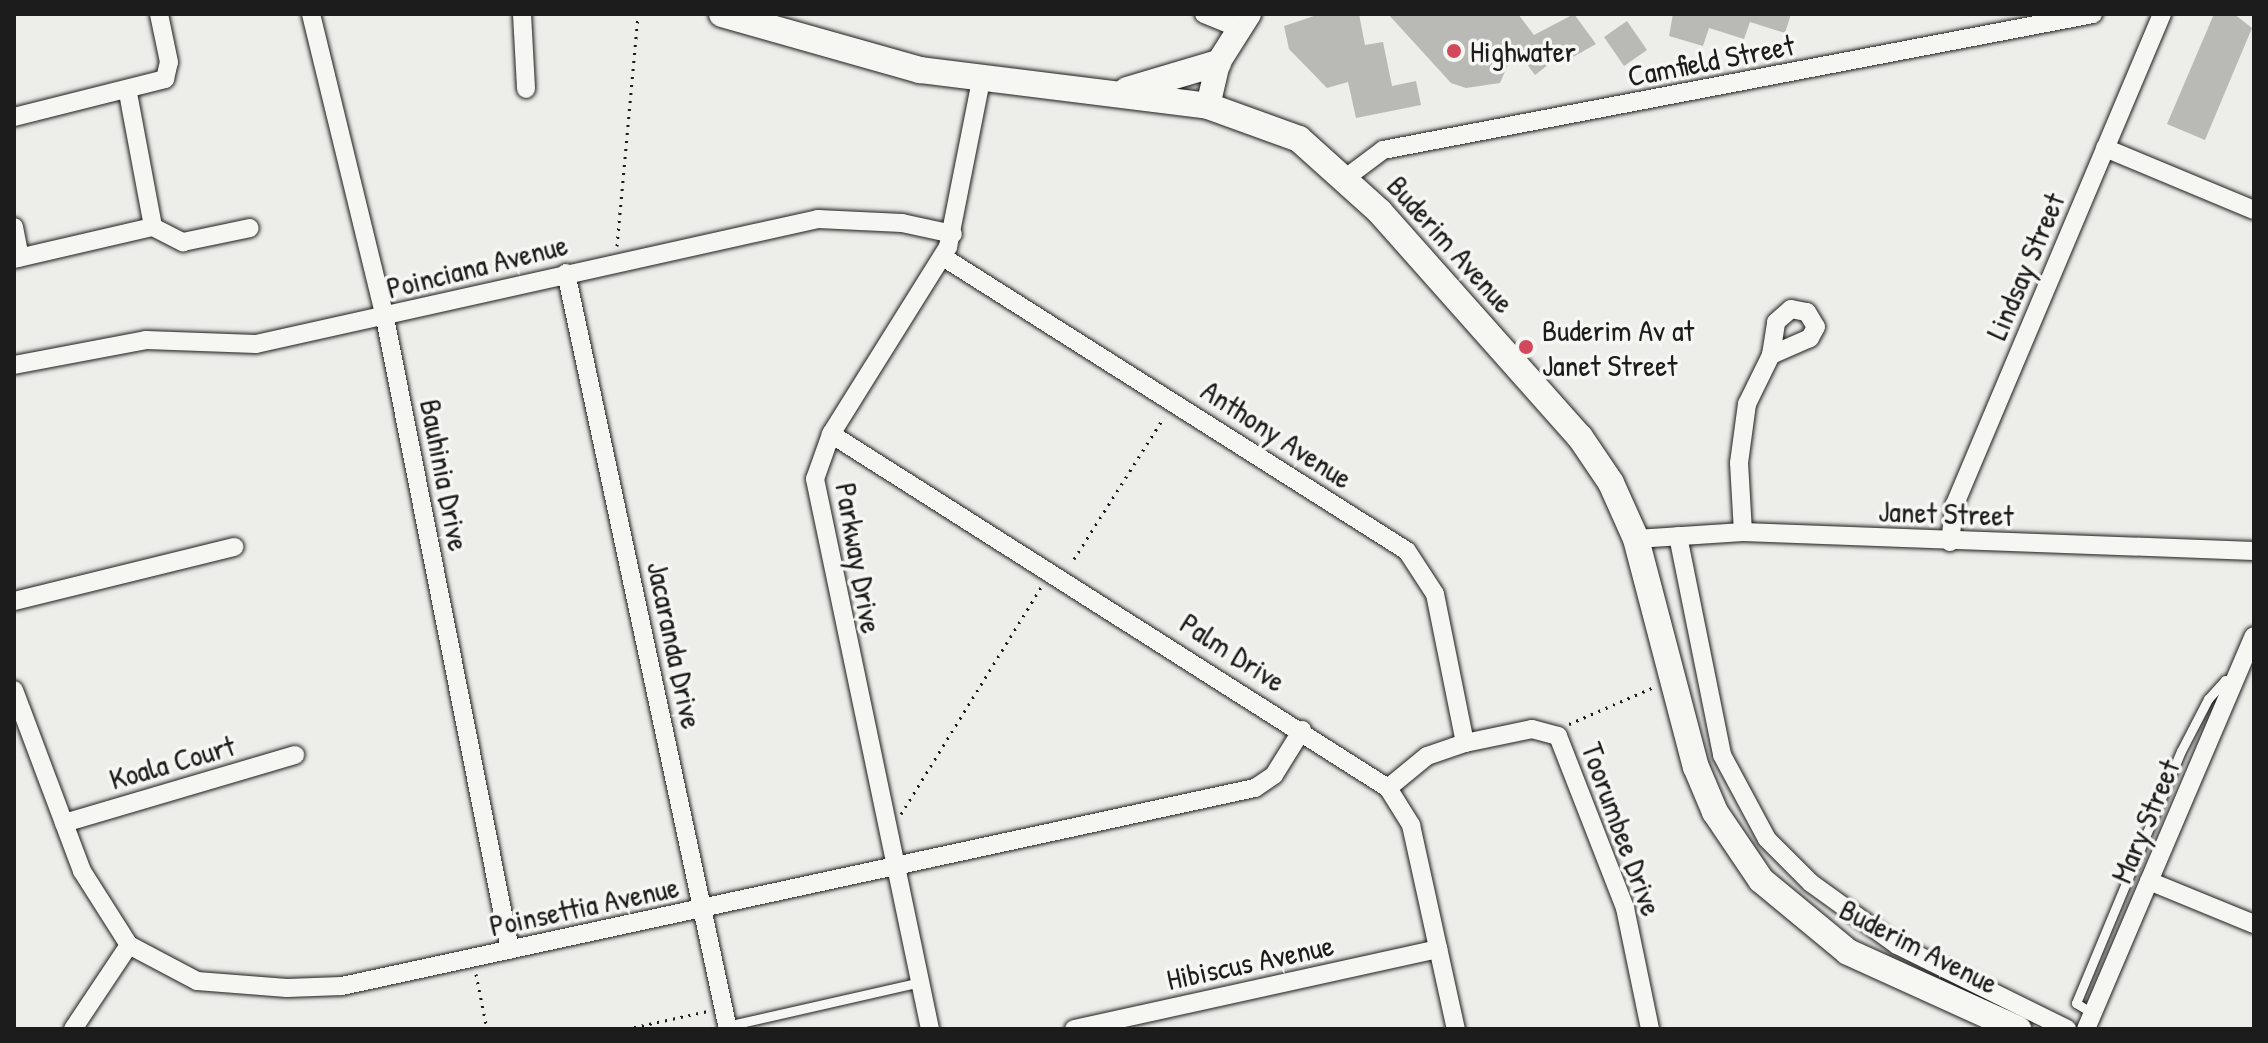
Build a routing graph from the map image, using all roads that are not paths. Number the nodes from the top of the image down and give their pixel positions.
1 (159, 14) edge
2 (311, 14) edge
3 (522, 14) edge
4 (722, 14) edge
5 (1204, 14) edge
6 (2093, 14) edge
7 (2140, 14) edge
8 (2161, 17) edge
9 (1243, 21) edge
10 (1218, 63) junction
11 (981, 81) junction
12 (526, 89) dead end
13 (1120, 92) junction
14 (128, 93) junction
15 (1208, 106) junction
16 (14, 117) edge
17 (2105, 148) junction
18 (1347, 177) junction
19 (2254, 210) edge
20 (14, 227) edge
21 (153, 227) junction
22 (250, 228) dead end
23 (953, 234) junction
24 (943, 257) junction
25 (17, 258) edge
26 (566, 273) junction
27 (385, 318) junction
28 (1771, 355) dead end
29 (14, 365) edge
30 (831, 434) junction
31 (1743, 532) junction
32 (1678, 536) junction
33 (1636, 539) junction
34 (1950, 542) junction
35 (234, 547) dead end
36 (2254, 551) edge
37 (14, 601) edge
38 (2254, 636) edge
39 (2234, 683) junction
40 (14, 690) edge
41 (1302, 730) junction
42 (1465, 743) junction
43 (295, 755) dead end
44 (1388, 788) junction
45 (64, 823) junction
46 (894, 867) junction
47 (2149, 881) junction
48 (703, 909) junction
49 (2254, 924) edge
50 (129, 945) junction
51 (1438, 949) junction
52 (510, 950) junction
53 (920, 982) junction
54 (726, 1021) edge
55 (2090, 1022) edge
56 (73, 1029) edge
57 (930, 1029) edge
58 (1074, 1029) edge
59 (1456, 1029) edge
60 (1650, 1029) edge
61 (2018, 1029) edge
62 (2067, 1029) edge

1 - 14 street
2 - 27 street, Bauhinia Drive
3 - 12 street
4 - 11 main road, Buderim Avenue
5 - 9 street
6 - 18 street, Camfield Street
7 - 8 street
8 - 17 street, Lindsay Street
9 - 10 street
10 - 13 main road
10 - 15 street
11 - 13 main road, Buderim Avenue
11 - 23 street, Parkway Drive
13 - 15 main road, Buderim Avenue
14 - 16 street
14 - 21 street
15 - 18 main road, Buderim Avenue
17 - 19 street
17 - 34 street, Lindsay Street
18 - 33 main road, Buderim Avenue
20 - 25 street
21 - 22 street
21 - 25 street
23 - 24 street, Parkway Drive
23 - 26 street, Poinciana Avenue
24 - 30 street, Parkway Drive
24 - 42 street, Anthony Avenue
26 - 27 street, Poinciana Avenue
26 - 48 street, Jacaranda Drive
27 - 29 street, Poinciana Avenue
27 - 52 street, Bauhinia Drive
28 - 31 street
30 - 41 street, Palm Drive
30 - 46 street, Parkway Drive
31 - 32 street, Janet Street
31 - 34 street, Janet Street
32 - 33 street, Janet Street
32 - 62 street, Buderim Avenue
33 - 61 main road, Buderim Avenue
34 - 36 street, Janet Street
35 - 37 street
38 - 39 street, Mary Street
39 - 47 street, Mary Street
39 - 55 lane
40 - 45 street, Poinsettia Avenue
41 - 44 street, Palm Drive
41 - 46 street, Poinsettia Avenue
42 - 44 street, Toorumbee Drive
42 - 60 street, Toorumbee Drive
43 - 45 street, Koala Court
44 - 51 street, Palm Drive
45 - 50 street, Poinsettia Avenue
46 - 48 street, Poinsettia Avenue
46 - 53 street, Parkway Drive
47 - 49 street
47 - 55 street, Mary Street
48 - 52 street, Poinsettia Avenue
48 - 54 street, Jacaranda Drive
50 - 52 street, Poinsettia Avenue
50 - 56 street
51 - 58 street, Hibiscus Avenue
51 - 59 street, Palm Drive
53 - 54 lane
53 - 57 street, Parkway Drive

